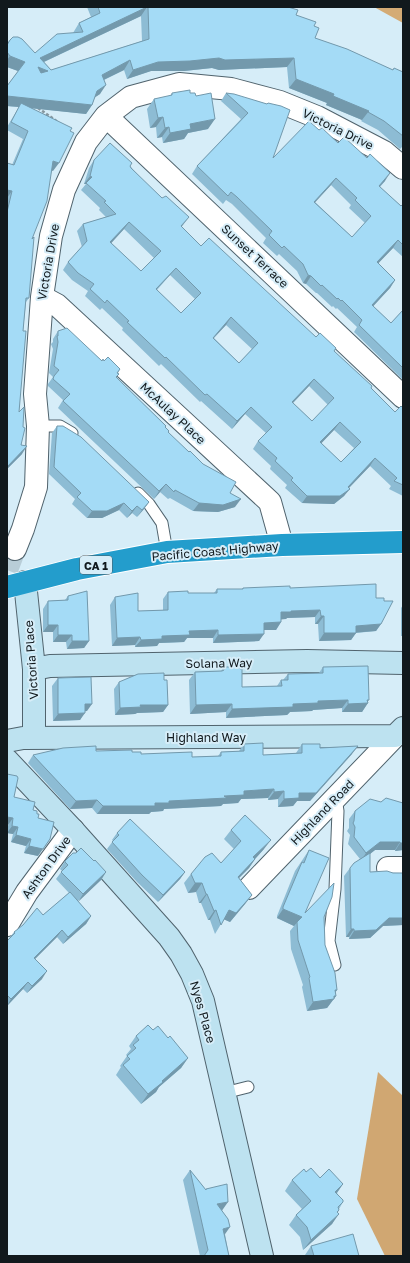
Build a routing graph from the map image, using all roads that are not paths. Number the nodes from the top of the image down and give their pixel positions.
1 (106, 116) junction
2 (403, 168) edge
3 (42, 297) junction
4 (403, 397) edge
5 (38, 426) junction
6 (80, 439) edge
7 (132, 487) edge
8 (15, 527) edge
9 (403, 542) edge
10 (282, 545) junction
11 (15, 549) tunnel mouth
12 (167, 552) junction
13 (16, 584) edge
14 (403, 663) edge
15 (34, 669) junction
16 (399, 732) edge
17 (34, 738) junction
18 (7, 741) edge
19 (7, 760) edge
20 (336, 797) junction
21 (73, 830) junction
22 (249, 888) edge
23 (7, 925) edge
24 (335, 965) dead end
25 (248, 1087) dead end
26 (224, 1093) junction
27 (262, 1256) edge

1 - 2 street, Victoria Drive
1 - 3 street, Victoria Drive
1 - 4 street, Sunset Terrace
3 - 5 street, Victoria Drive
3 - 10 street, McAulay Place
5 - 6 lane
5 - 8 street, Victoria Drive
7 - 12 lane
8 - 11 street, Victoria Drive
9 - 10 highway, Pacific Coast Highway / CA 1
10 - 12 highway, Pacific Coast Highway / CA 1
12 - 13 highway, Pacific Coast Highway / CA 1
13 - 15 street, Victoria Place
14 - 15 street, Solana Way
15 - 17 street, Victoria Place
16 - 17 street, Highland Way
16 - 20 street, Highland Road
17 - 18 street, Highland Way
19 - 21 street, Nyes Place
20 - 22 street, Highland Road
20 - 24 lane
21 - 23 street, Ashton Drive
21 - 26 street, Nyes Place
25 - 26 lane
26 - 27 street, Nyes Place

